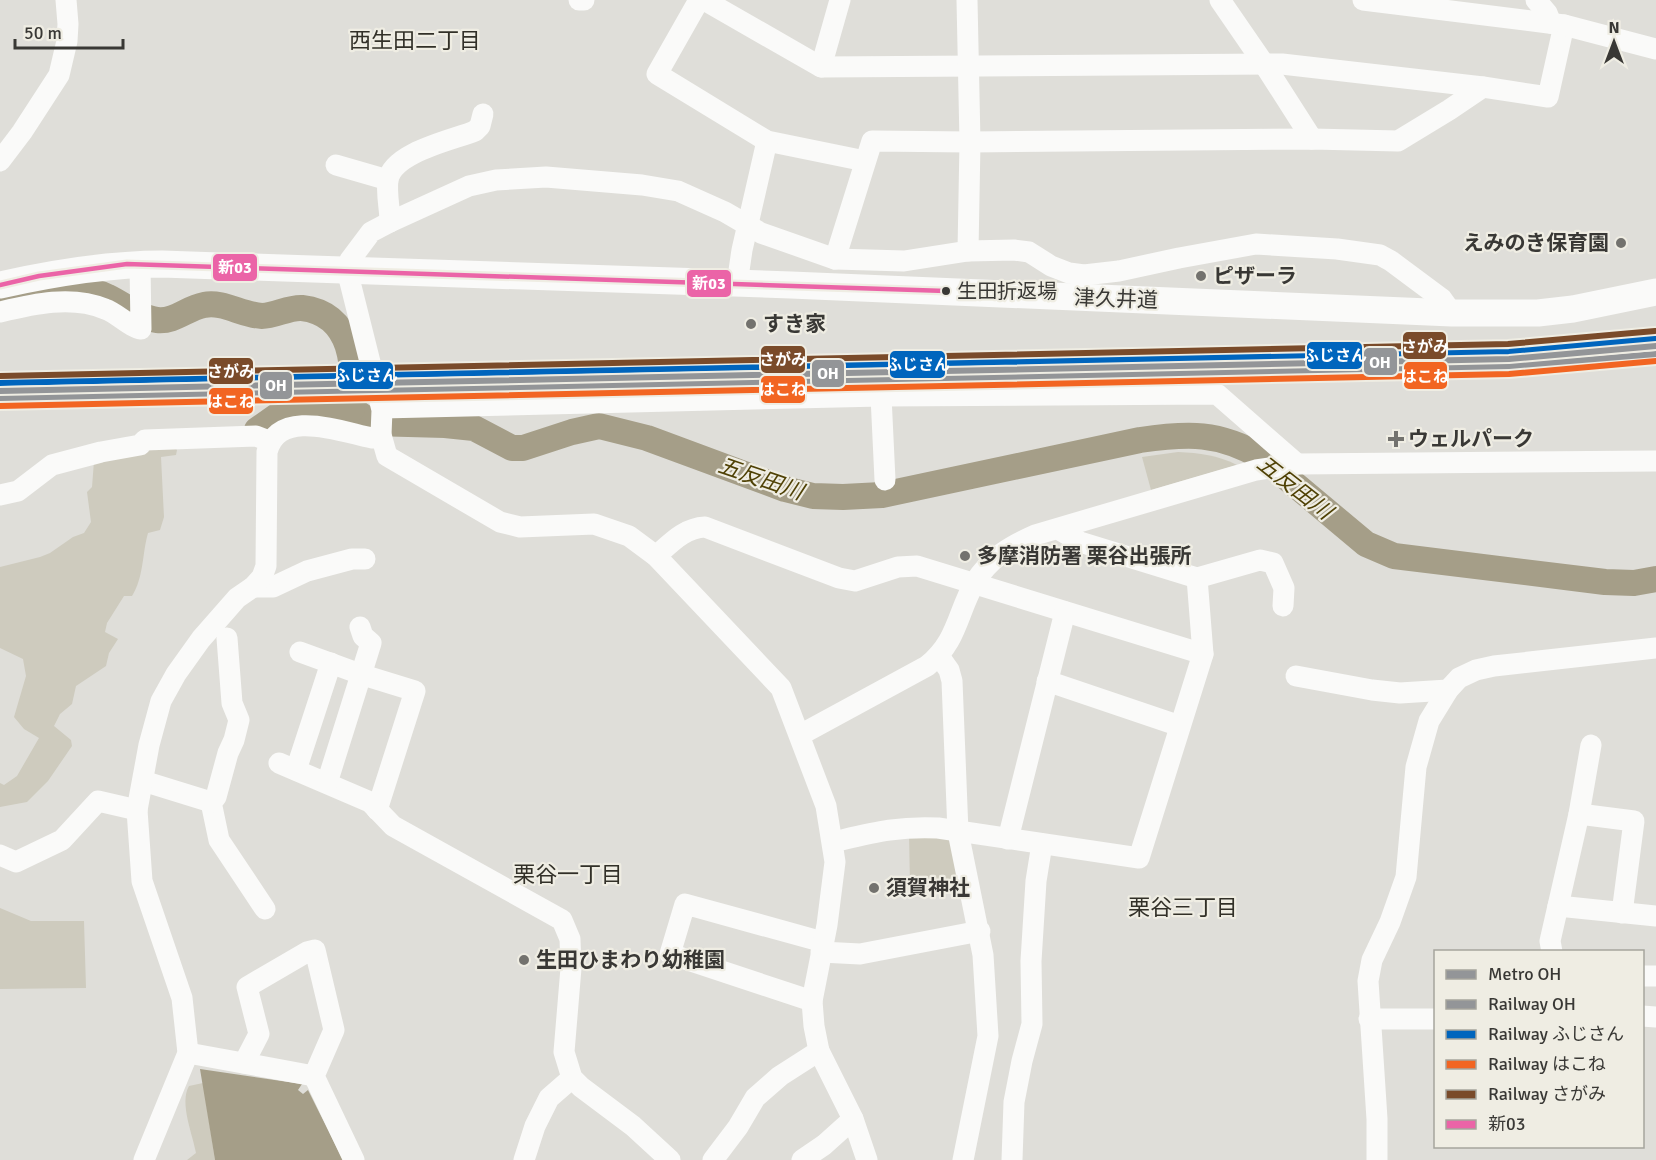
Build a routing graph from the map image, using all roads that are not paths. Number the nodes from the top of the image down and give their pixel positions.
1 (66, 0) edge
2 (699, 0) edge
3 (704, 0) edge
4 (840, 0) edge
5 (967, 0) edge
6 (1220, 0) edge
7 (1363, 0) edge
8 (1536, 0) edge
9 (1558, 24) junction
10 (1656, 49) edge
11 (1264, 64) junction
12 (821, 67) junction
13 (969, 67) junction
14 (1483, 87) junction
15 (483, 114) dead end
16 (1312, 139) junction
17 (768, 141) junction
18 (970, 142) junction
19 (866, 160) junction
20 (0, 161) edge
21 (336, 165) dead end
22 (388, 180) junction
23 (390, 222) junction
24 (748, 227) junction
25 (968, 251) junction
26 (835, 259) junction
27 (140, 264) junction
28 (347, 270) junction
29 (737, 284) junction
30 (0, 285) edge
31 (41, 291) junction
32 (1656, 292) edge
33 (0, 312) edge
34 (1452, 313) junction
35 (881, 396) junction
36 (382, 409) junction
37 (381, 433) junction
38 (269, 441) junction
39 (1656, 461) edge
40 (1292, 465) junction
41 (885, 480) dead end
42 (0, 495) edge
43 (1058, 529) junction
44 (656, 556) junction
45 (365, 559) dead end
46 (1197, 578) junction
47 (974, 583) junction
48 (253, 587) junction
49 (1283, 606) dead end
50 (1065, 612) junction
51 (360, 627) dead end
52 (226, 638) dead end
53 (1656, 648) edge
54 (300, 652) dead end
55 (1203, 654) junction
56 (939, 656) junction
57 (331, 663) junction
58 (363, 675) junction
59 (1296, 676) dead end
60 (1047, 681) junction
61 (1448, 690) junction
62 (1180, 726) junction
63 (800, 735) junction
64 (1591, 745) dead end
65 (143, 781) junction
66 (327, 783) junction
67 (211, 802) junction
68 (137, 810) junction
69 (377, 810) junction
70 (1579, 814) junction
71 (958, 832) junction
72 (1008, 839) junction
73 (833, 842) junction
74 (1042, 844) junction
75 (0, 855) edge
76 (1558, 906) junction
77 (265, 909) dead end
78 (1622, 913) junction
79 (1656, 916) edge
80 (980, 931) junction
81 (822, 947) junction
82 (1552, 950) edge
83 (812, 1001) junction
84 (1369, 1019) junction
85 (1434, 1019) edge
86 (819, 1051) junction
87 (188, 1053) junction
88 (244, 1064) junction
89 (314, 1076) junction
90 (572, 1078) junction
91 (853, 1119) junction
92 (144, 1160) edge
93 (354, 1160) edge
94 (524, 1160) edge
95 (670, 1160) edge
96 (713, 1160) edge
97 (802, 1160) edge
98 (867, 1160) edge
99 (963, 1160) edge
100 (1012, 1160) edge
101 (1377, 1160) edge

1 - 20 street
2 - 17 street
3 - 12 street
4 - 12 street
5 - 13 street
6 - 11 street
7 - 9 street
8 - 9 street
9 - 10 street
9 - 14 street
11 - 13 street
11 - 14 street
11 - 16 street
12 - 13 street
13 - 18 street
14 - 16 street
15 - 22 street
16 - 18 street
17 - 19 street
17 - 24 street
18 - 19 street
18 - 25 street
19 - 26 street
21 - 22 street
22 - 23 street
23 - 24 street
23 - 28 street
24 - 26 street
24 - 29 street
25 - 26 street
25 - 34 street
27 - 28 main road, 津久井道
27 - 31 main road, 津久井道
27 - 31 street
28 - 29 main road, 津久井道
28 - 36 street
29 - 34 main road, 津久井道
30 - 31 main road, 津久井道
31 - 33 street
32 - 34 main road, 津久井道
35 - 36 street
35 - 40 street
35 - 41 street
36 - 37 street
37 - 38 street
37 - 44 street
38 - 42 street
38 - 48 street
39 - 40 street
40 - 43 street
43 - 46 street
43 - 47 street
44 - 47 street
44 - 63 street
45 - 48 street
46 - 49 street
46 - 55 street
47 - 50 street
47 - 56 street
48 - 65 street
50 - 55 street
50 - 60 street
51 - 58 street
52 - 67 street
53 - 61 street
54 - 57 street
55 - 62 street
56 - 63 street
56 - 71 street
57 - 58 street
57 - 66 street
58 - 66 street
58 - 69 street
59 - 61 street
60 - 62 street
60 - 72 street
61 - 84 street
62 - 74 street
63 - 73 street
64 - 70 street
65 - 67 street
65 - 68 street
66 - 69 street
67 - 77 street
68 - 75 street
68 - 87 street
69 - 90 street
70 - 76 street
70 - 78 street
71 - 72 street
71 - 73 street
71 - 80 street
72 - 74 street
73 - 81 street
74 - 100 street
76 - 78 street
76 - 82 street
78 - 79 street
80 - 81 street
80 - 99 street
81 - 83 street
81 - 83 street
83 - 86 street
84 - 85 street
84 - 101 street
86 - 91 street
86 - 96 street
87 - 88 street
87 - 92 street
88 - 89 street
88 - 89 street
89 - 93 street
90 - 94 street
90 - 95 street
91 - 97 street
91 - 98 street

